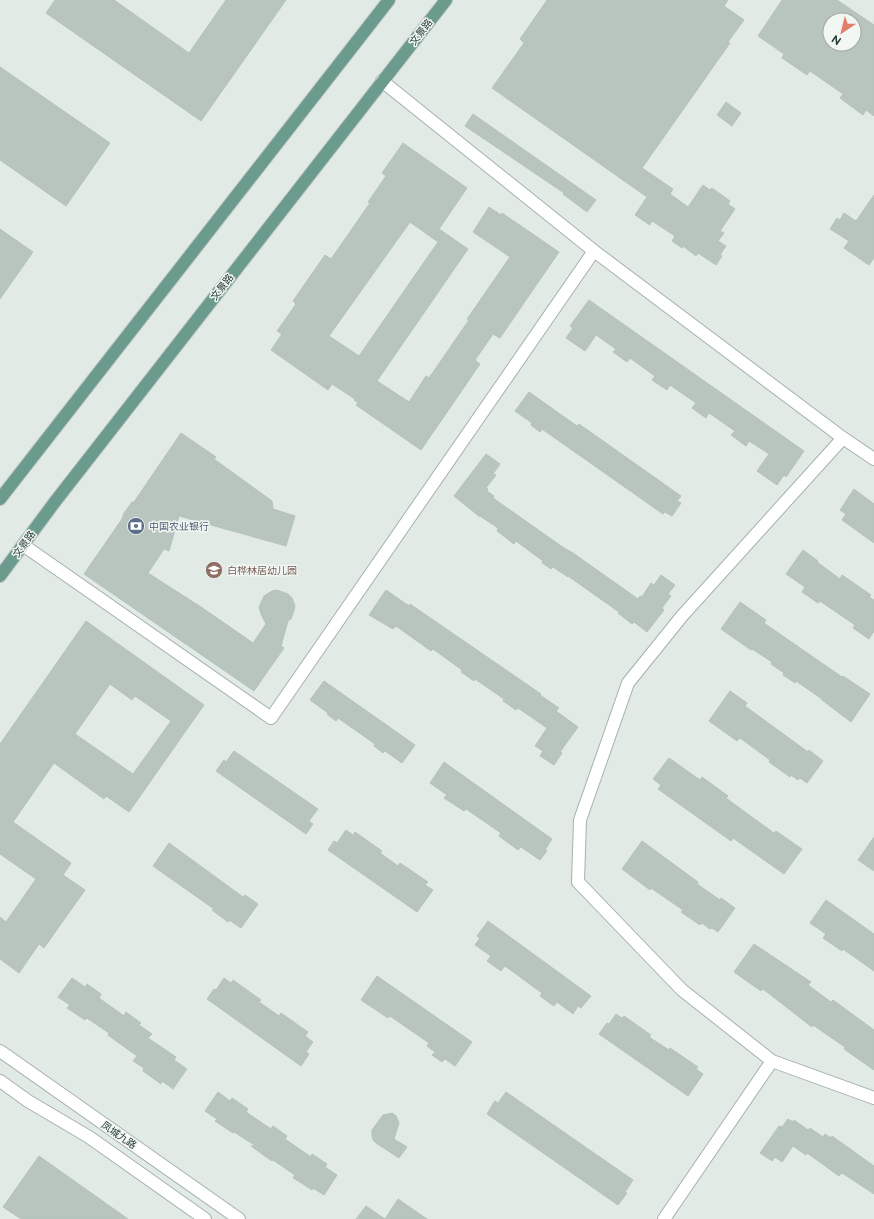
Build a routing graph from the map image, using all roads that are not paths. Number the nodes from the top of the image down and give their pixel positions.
1 (389, 0) edge
2 (446, 0) edge
3 (382, 81) junction
4 (594, 251) junction
5 (843, 438) junction
6 (874, 459) edge
7 (0, 499) edge
8 (23, 545) junction
9 (0, 576) edge
10 (0, 1051) edge
11 (772, 1061) junction
12 (0, 1081) edge
13 (874, 1098) edge
14 (206, 1219) edge
15 (239, 1219) edge
16 (664, 1219) edge

1 - 7 main road
2 - 3 main road, 文景路
3 - 4 street
3 - 8 main road, 文景路
4 - 5 street
4 - 8 street
5 - 6 street
5 - 11 street
8 - 9 main road, 文景路
10 - 15 street, 凤城九路
11 - 13 street
11 - 16 street
12 - 14 street, 凤城九路

